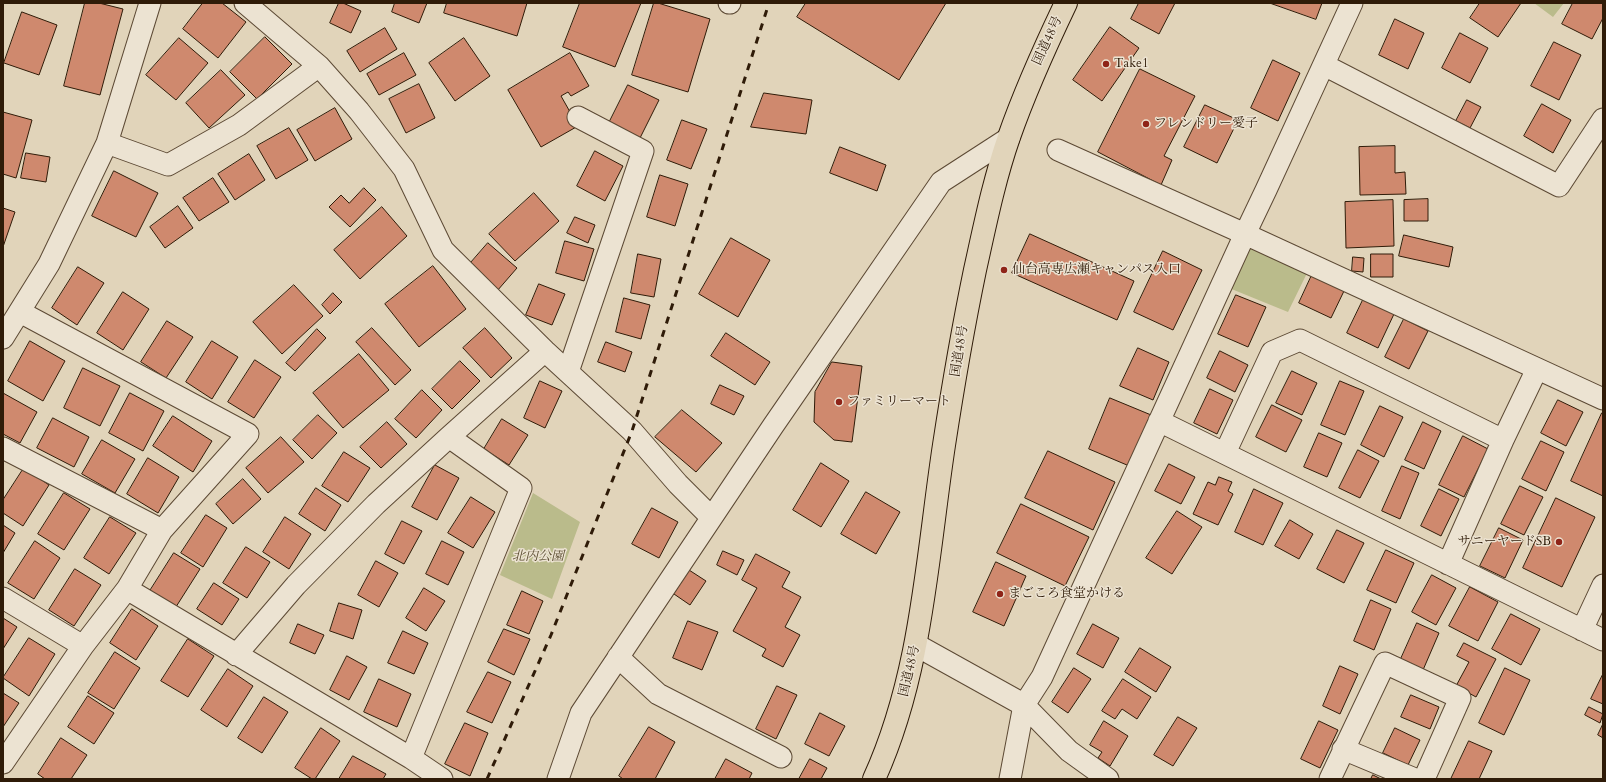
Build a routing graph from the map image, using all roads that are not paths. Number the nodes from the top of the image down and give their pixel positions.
1 (150, 3) edge
2 (245, 3) edge
3 (1066, 3) edge
4 (1352, 3) edge
5 (1324, 65) junction
6 (319, 66) junction
7 (578, 117) dead end
8 (1603, 119) edge
9 (1009, 138) junction
10 (107, 143) junction
11 (1595, 146) edge
12 (1058, 150) dead end
13 (1245, 234) junction
14 (20, 312) junction
15 (3, 338) edge
16 (545, 351) junction
17 (1537, 369) junction
18 (568, 372) junction
19 (1603, 400) edge
20 (1160, 421) junction
21 (449, 437) junction
22 (1503, 440) junction
23 (3, 448) edge
24 (1225, 453) junction
25 (711, 517) junction
26 (162, 530) junction
27 (1448, 564) junction
28 (1603, 585) edge
29 (127, 589) junction
30 (3, 598) edge
31 (1582, 630) junction
32 (1603, 640) edge
33 (916, 645) junction
34 (83, 646) junction
35 (236, 655) junction
36 (618, 657) junction
37 (1024, 705) junction
38 (1344, 749) junction
39 (781, 757) dead end
40 (411, 758) junction
41 (3, 763) edge
42 (442, 779) edge
43 (558, 779) edge
44 (874, 779) edge
45 (1010, 779) edge
46 (1108, 779) edge
47 (1330, 779) edge
48 (1415, 779) edge
49 (1424, 779) edge

1 - 10 street
2 - 6 street
3 - 9 highway, 国道48号
4 - 5 street
5 - 11 street
5 - 13 street
6 - 10 street
6 - 16 street
7 - 18 street
8 - 11 street
9 - 25 street
9 - 33 highway, 国道48号
10 - 14 street
12 - 13 street
13 - 17 street
13 - 20 street
14 - 15 street
14 - 26 street
16 - 18 street
16 - 21 street
17 - 19 street
17 - 22 street
18 - 25 street
20 - 24 street
20 - 37 street
21 - 35 street
21 - 40 street
22 - 24 street
22 - 27 street
23 - 26 street
24 - 27 street
25 - 36 street
26 - 29 street
27 - 31 street
28 - 31 street
29 - 34 street
29 - 35 street
30 - 34 street
31 - 32 street
33 - 37 street
33 - 44 highway, 国道48号
34 - 41 street
35 - 40 street
36 - 39 street
36 - 43 street
37 - 45 street
37 - 46 street
38 - 47 street
38 - 48 street
38 - 49 street
40 - 42 street

